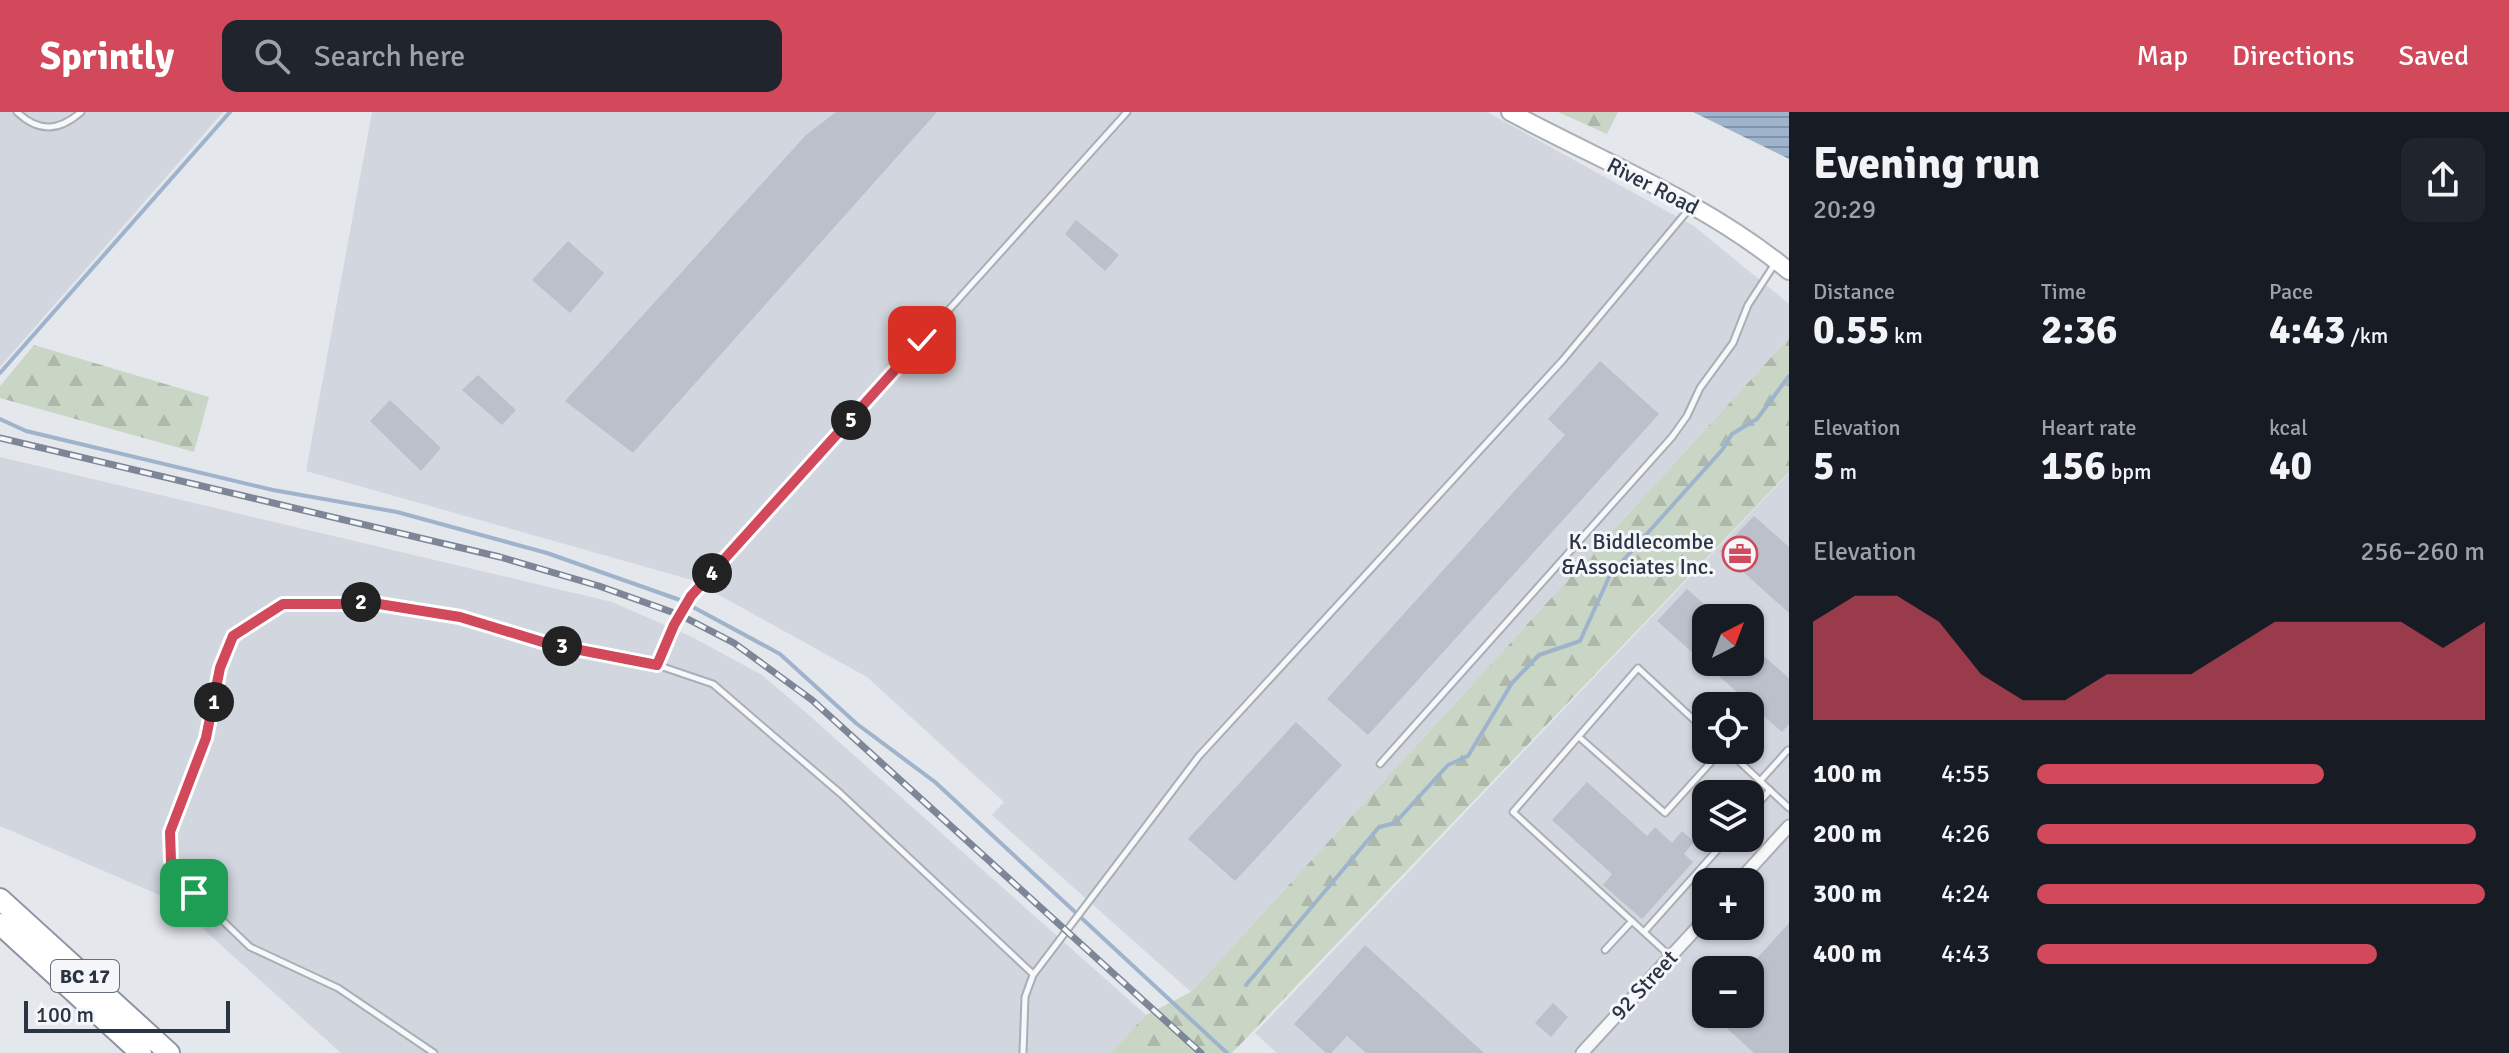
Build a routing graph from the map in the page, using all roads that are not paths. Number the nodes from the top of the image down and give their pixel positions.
1 (17, 112) edge
2 (81, 112) edge
3 (1127, 112) edge
4 (1510, 112) edge
5 (1693, 205) junction
6 (1783, 266) edge
7 (657, 665) junction
8 (1692, 718) edge
9 (1579, 737) junction
10 (1788, 750) edge
11 (1380, 764) dead end
12 (1715, 764) edge
13 (1742, 764) edge
14 (1759, 780) edge
15 (1761, 780) edge
16 (1764, 785) edge
17 (1770, 790) junction
18 (1764, 797) edge
19 (1789, 808) edge
20 (1789, 826) edge
21 (1715, 852) edge
22 (1751, 868) edge
23 (0, 899) edge
24 (1632, 921) junction
25 (0, 924) edge
26 (1644, 932) junction
27 (1692, 934) edge
28 (1605, 950) dead end
29 (1671, 957) junction
30 (1033, 975) junction
31 (141, 1053) edge
32 (169, 1053) edge
33 (434, 1053) edge
34 (1023, 1053) edge
35 (1582, 1053) edge

1 - 2 lane
3 - 7 lane
4 - 5 main road, River Road
5 - 6 main road, River Road
5 - 30 lane
6 - 11 lane
7 - 30 lane
7 - 33 lane
8 - 9 lane
9 - 12 lane
9 - 24 lane
10 - 15 lane
13 - 14 lane
16 - 17 lane
17 - 18 lane
17 - 19 lane
20 - 22 street
21 - 26 lane
23 - 32 highway, BC 17
24 - 26 lane
24 - 28 lane
25 - 31 highway, BC 17
26 - 29 lane
27 - 29 street, 92 Street
29 - 35 street, 92 Street
30 - 34 lane

